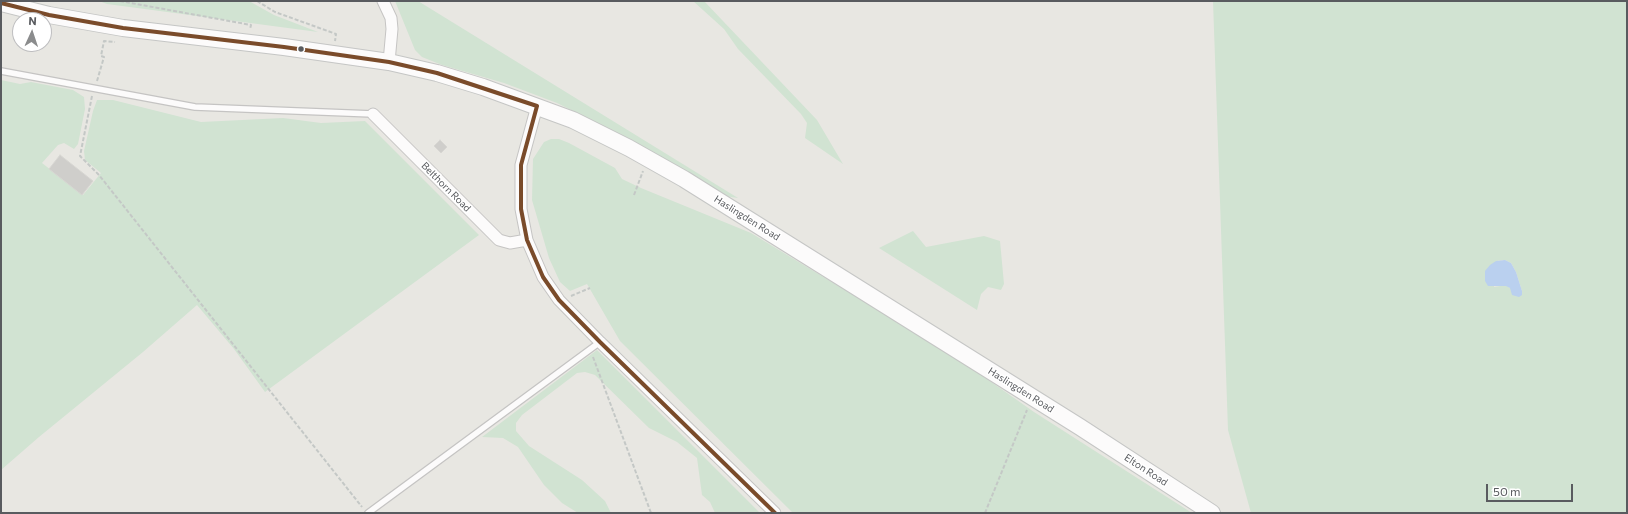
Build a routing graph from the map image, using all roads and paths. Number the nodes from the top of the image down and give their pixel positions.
1 (120, 1) edge
2 (257, 1) edge
3 (383, 1) edge
4 (1, 3) edge
5 (104, 41) dead end
6 (248, 43) junction
7 (333, 54) junction
8 (389, 62) junction
9 (1, 71) edge
10 (100, 76) dead end
11 (94, 88) junction
12 (537, 106) junction
13 (373, 114) joint
14 (648, 159) junction
15 (634, 195) dead end
16 (527, 240) junction
17 (590, 288) dead end
18 (561, 302) junction
19 (600, 342) junction
20 (590, 350) junction
21 (1032, 397) junction
22 (1080, 427) joint
23 (368, 513) edge
24 (652, 513) edge
25 (775, 513) edge
26 (985, 513) edge
27 (1212, 513) edge

1 - 6 path
2 - 7 path
3 - 8 street
4 - 6 main road, Haslingden Road
5 - 10 path
6 - 7 main road, Haslingden Road
7 - 8 main road, Haslingden Road
8 - 12 main road, Haslingden Road
9 - 11 lane
11 - 13 lane
11 - 23 path
12 - 14 main road, Haslingden Road
12 - 16 street
13 - 16 street, Belthorn Road
14 - 15 path
14 - 21 main road, Haslingden Road
16 - 18 street
17 - 18 path
18 - 19 street
19 - 20 lane
19 - 25 street
20 - 23 lane
20 - 24 path
21 - 22 main road, Haslingden Road
21 - 26 path
22 - 27 main road, Elton Road

